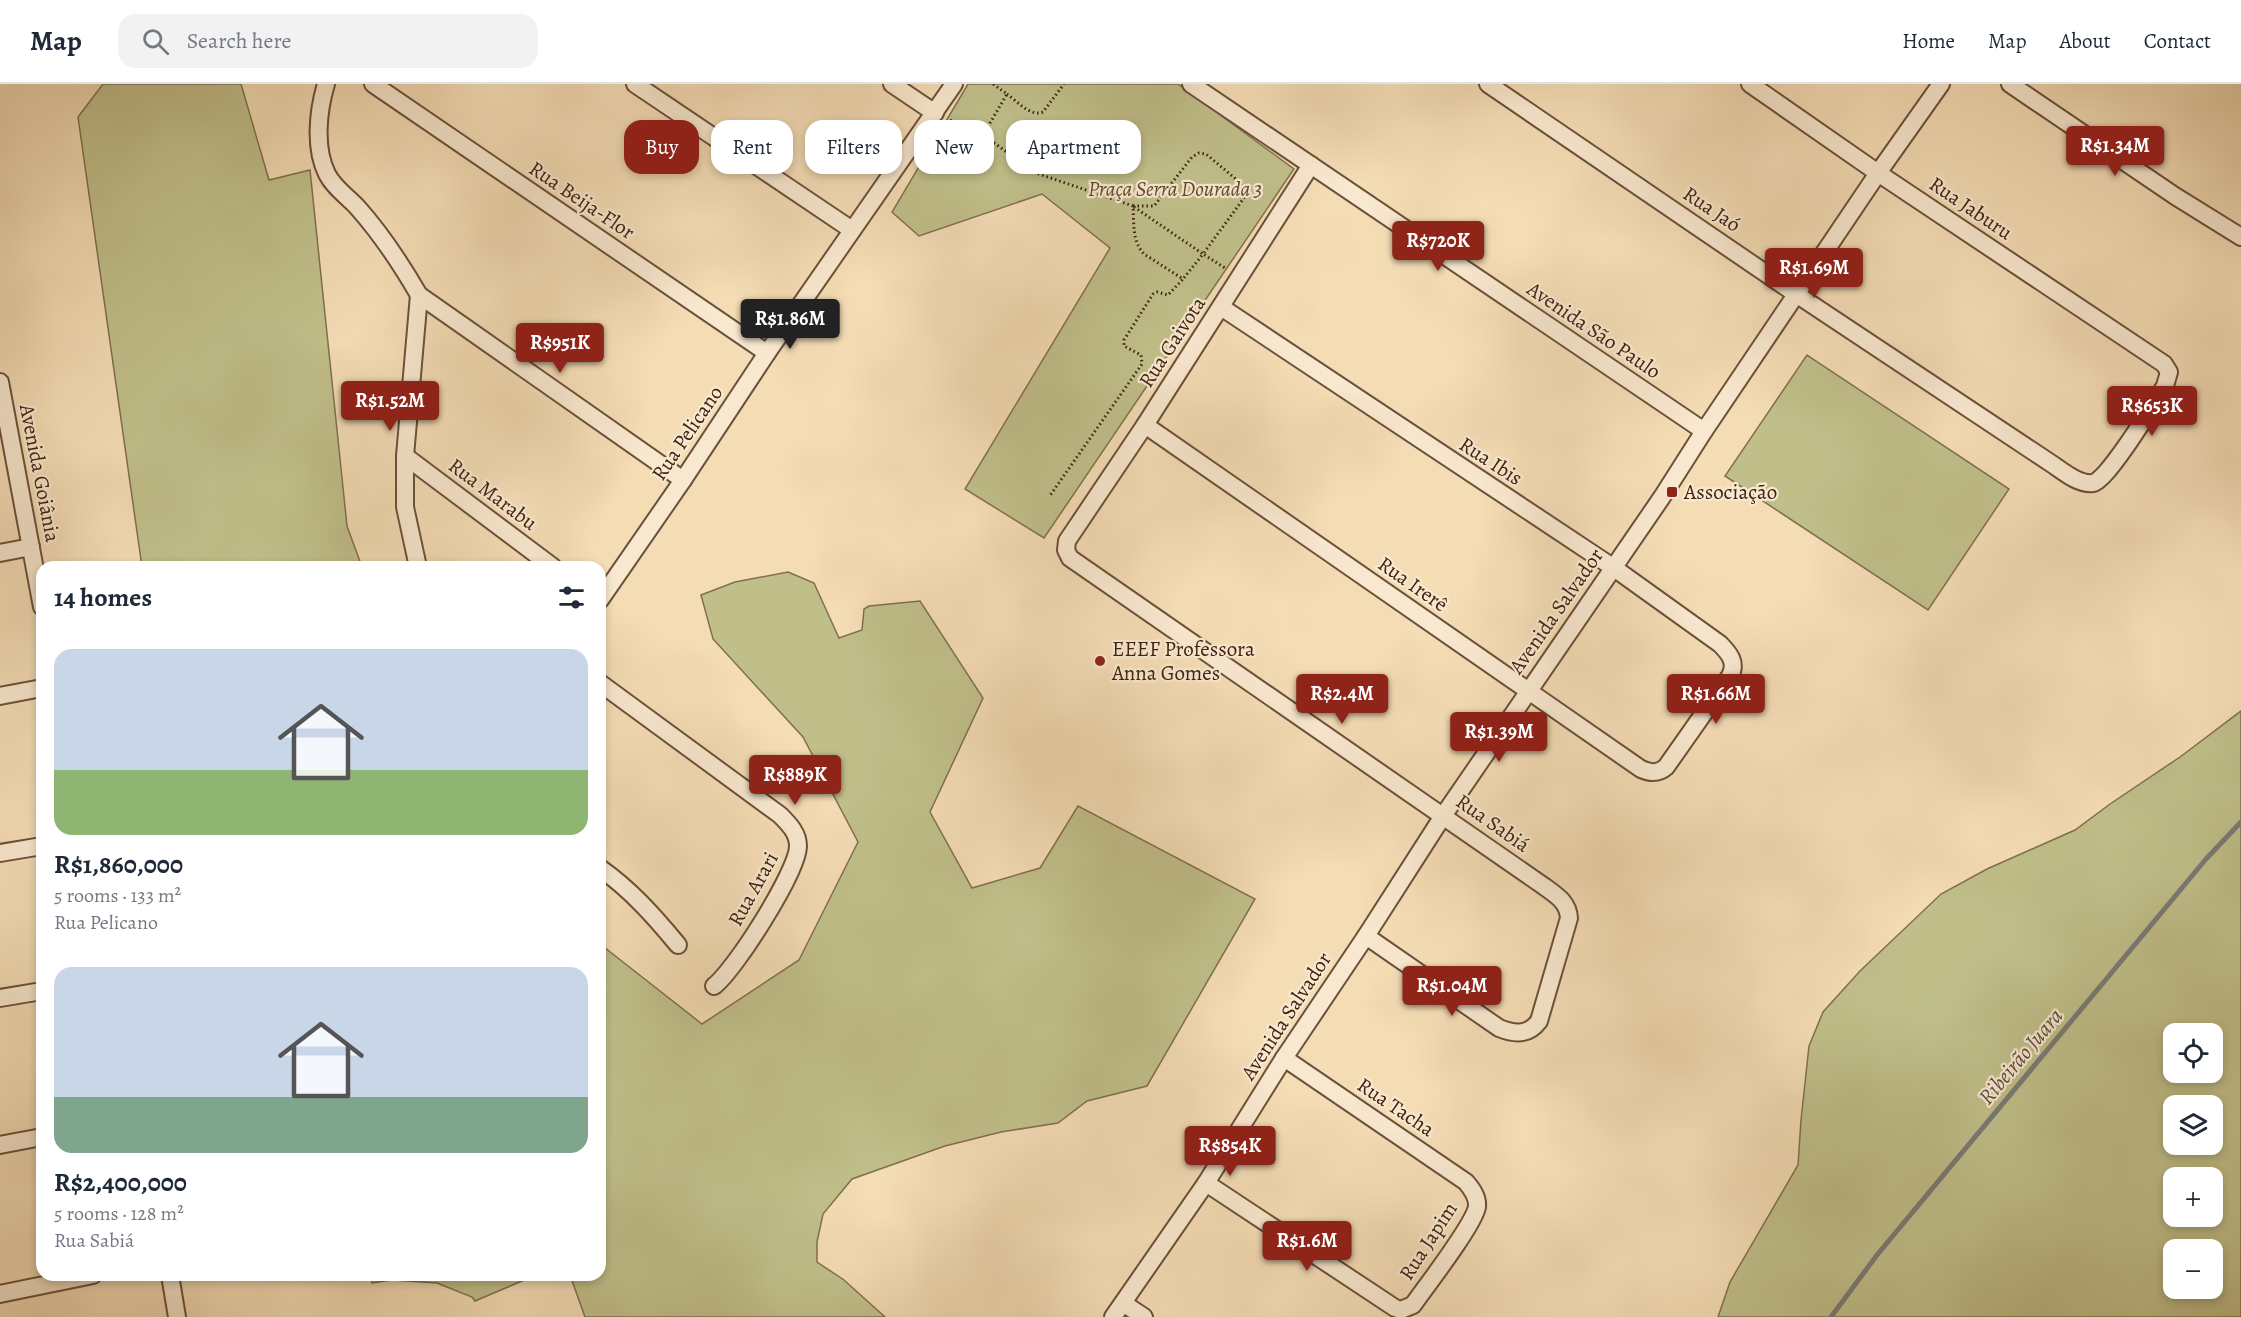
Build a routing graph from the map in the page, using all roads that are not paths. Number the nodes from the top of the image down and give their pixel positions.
1 (326, 84) edge
2 (373, 84) edge
3 (635, 84) edge
4 (892, 84) edge
5 (954, 84) edge
6 (1191, 84) edge
7 (1488, 84) edge
8 (1750, 84) edge
9 (1941, 84) edge
10 (2010, 84) edge
11 (935, 113) junction
12 (1311, 165) junction
13 (1878, 173) junction
14 (852, 230) junction
15 (2241, 237) edge
16 (1796, 294) junction
17 (419, 295) junction
18 (1221, 308) junction
19 (767, 353) junction
20 (0, 382) edge
21 (1145, 425) junction
22 (1704, 431) junction
23 (405, 456) junction
24 (683, 480) junction
25 (2093, 483) joint
26 (1067, 541) joint
27 (32, 547) junction
28 (0, 553) edge
29 (417, 561) edge
30 (545, 561) edge
31 (1614, 568) junction
32 (36, 571) edge
33 (606, 591) edge
34 (606, 687) edge
35 (36, 689) edge
36 (1528, 691) junction
37 (0, 696) edge
38 (1658, 772) joint
39 (1443, 816) junction
40 (36, 847) edge
41 (0, 853) edge
42 (606, 872) edge
43 (1366, 936) junction
44 (678, 945) dead end
45 (714, 986) dead end
46 (36, 992) edge
47 (0, 998) edge
48 (1284, 1058) junction
49 (36, 1138) edge
50 (0, 1145) edge
51 (1206, 1182) junction
52 (1477, 1199) joint
53 (64, 1281) edge
54 (171, 1281) edge
55 (0, 1294) edge
56 (1123, 1303) junction
57 (177, 1317) edge
58 (1113, 1317) edge
59 (1144, 1317) edge

1 - 17 street
2 - 19 street, Rua Beija-Flor
3 - 14 street
4 - 11 street
5 - 11 street, Rua Pelicano
6 - 12 street, Avenida São Paulo
7 - 16 street, Rua Jaó
8 - 13 street, Rua Jaburu
9 - 13 street, Avenida Salvador
10 - 15 street
11 - 14 street, Rua Pelicano
12 - 18 street, Rua Gaivota
12 - 22 street, Avenida São Paulo
13 - 16 street, Avenida Salvador
13 - 25 street, Rua Jaburu
14 - 19 street, Rua Pelicano
16 - 22 street, Avenida Salvador
16 - 25 street, Rua Jaó
17 - 23 street
17 - 24 street
18 - 21 street, Rua Gaivota
18 - 31 street, Rua Ibis
19 - 24 street, Rua Pelicano
20 - 27 street, Avenida Goiânia
21 - 26 street, Rua Gaivota
21 - 36 street, Rua Irerê
22 - 31 street, Avenida Salvador
23 - 29 street
23 - 30 street, Rua Marabu
24 - 33 street, Rua Pelicano
26 - 39 street, Rua Sabiá
27 - 28 street
27 - 32 street, Avenida Goiânia
31 - 36 street, Avenida Salvador
31 - 38 street, Rua Ibis
34 - 45 street, Rua Arari
35 - 37 street
36 - 38 street, Rua Irerê
36 - 39 street, Avenida Salvador
39 - 43 street, Avenida Salvador
39 - 43 street, Rua Sabiá
40 - 41 street
42 - 44 street
43 - 48 street, Avenida Salvador
46 - 47 street
48 - 51 street, Avenida Salvador
48 - 52 street, Rua Tacha
49 - 50 street
51 - 52 street, Rua Japim
51 - 56 street, Avenida Salvador
53 - 55 street
54 - 57 street
56 - 58 street, Avenida Salvador
56 - 59 street

